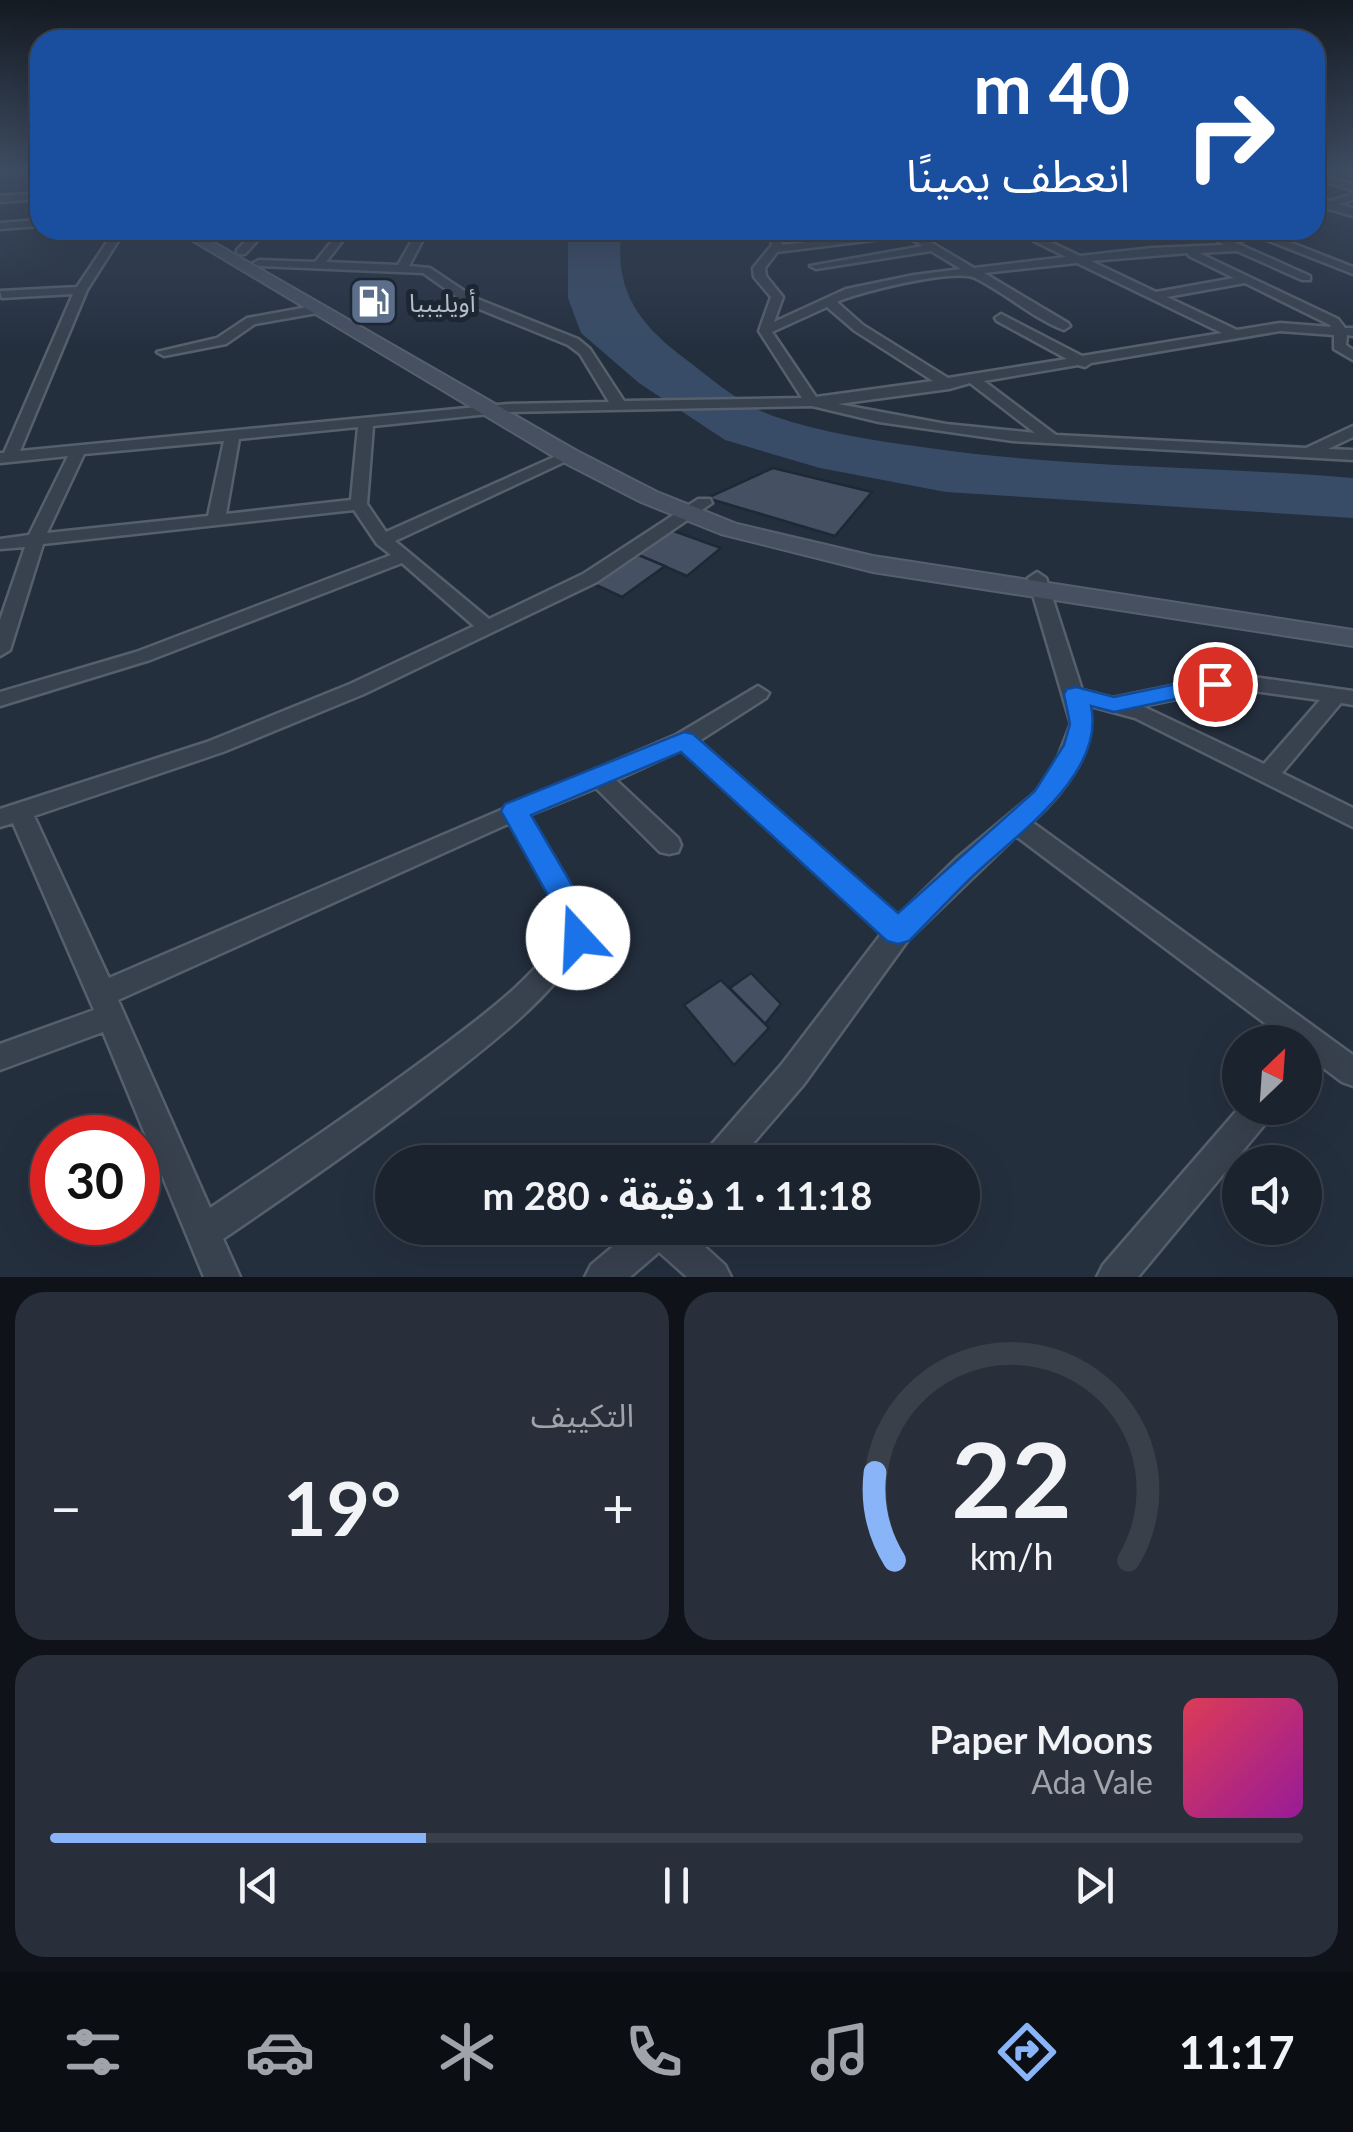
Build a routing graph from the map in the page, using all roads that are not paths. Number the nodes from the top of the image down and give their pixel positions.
1 (114, 240) edge
2 (199, 240) edge
3 (219, 240) edge
4 (258, 240) edge
5 (338, 240) edge
6 (418, 240) edge
7 (777, 240) edge
8 (844, 240) edge
9 (920, 240) edge
10 (1037, 240) edge
11 (1226, 240) edge
12 (1275, 240) edge
13 (782, 248) junction
14 (934, 248) junction
15 (1237, 248) junction
16 (1187, 250) junction
17 (1301, 250) junction
18 (1256, 256) junction
19 (250, 257) junction
20 (1075, 259) junction
21 (320, 263) junction
22 (816, 266) junction
23 (404, 267) junction
24 (973, 271) junction
25 (1353, 271) edge
26 (1306, 278) dead end
27 (1245, 280) junction
28 (81, 290) junction
29 (850, 292) junction
30 (2, 294) edge
31 (1155, 296) junction
32 (828, 301) junction
33 (320, 310) junction
34 (1001, 318) dead end
35 (1064, 326) dead end
36 (1347, 331) edge
37 (766, 332) junction
38 (1234, 334) junction
39 (164, 352) dead end
40 (1353, 356) edge
41 (1084, 363) junction
42 (975, 382) junction
43 (950, 385) junction
44 (812, 402) junction
45 (618, 404) junction
46 (499, 409) junction
47 (366, 423) junction
48 (1353, 431) edge
49 (232, 436) junction
50 (1055, 441) junction
51 (78, 451) junction
52 (1310, 452) junction
53 (1353, 455) edge
54 (569, 456) junction
55 (5, 458) edge
56 (358, 504) junction
57 (696, 508) junction
58 (216, 520) junction
59 (36, 539) junction
60 (383, 540) junction
61 (0, 544) edge
62 (404, 556) junction
63 (1038, 584) junction
64 (488, 628) junction
65 (1353, 630) edge
66 (1353, 638) edge
67 (0, 650) edge
68 (758, 694) dead end
69 (1076, 694) junction
70 (1344, 697) edge
71 (0, 698) edge
72 (1114, 704) junction
73 (684, 740) junction
74 (1268, 774) junction
75 (599, 778) junction
76 (515, 811) junction
77 (10, 815) edge
78 (1353, 818) edge
79 (1015, 822) junction
80 (669, 845) dead end
81 (898, 932) junction
82 (106, 1005) junction
83 (1278, 1025) edge
84 (1322, 1056) edge
85 (0, 1057) edge
86 (1353, 1072) edge
87 (1245, 1125) edge
88 (732, 1145) edge
89 (204, 1232) junction
90 (641, 1245) edge
91 (679, 1245) edge
92 (222, 1277) edge
93 (604, 1277) edge
94 (713, 1277) edge
95 (1115, 1277) edge

1 - 28 street
2 - 33 main road
3 - 19 main road
4 - 19 street
5 - 21 street
6 - 23 street
7 - 13 street
8 - 13 street
9 - 14 street
10 - 20 street
11 - 15 street
12 - 17 street
13 - 22 street
13 - 37 street
14 - 22 street
14 - 24 street
15 - 16 street
15 - 18 street
16 - 20 street
16 - 27 street
17 - 18 street
17 - 25 street
18 - 26 street
19 - 21 street
19 - 46 main road
20 - 24 street
20 - 31 street
21 - 23 street
22 - 29 street
23 - 45 street
24 - 29 street
24 - 35 street
27 - 31 street
27 - 36 street
28 - 30 street
28 - 55 street
29 - 32 street
31 - 38 street
32 - 37 street
32 - 43 street
33 - 39 street
33 - 46 main road
34 - 41 street
36 - 38 street
36 - 40 street
37 - 44 street
38 - 41 street
41 - 42 street
42 - 43 street
42 - 50 street
43 - 44 street
44 - 45 street
44 - 50 street
45 - 46 street
46 - 47 street
46 - 54 main road
46 - 57 main road
47 - 49 street
47 - 56 street
48 - 52 street
49 - 51 street
49 - 58 street
50 - 52 street
51 - 55 street
51 - 59 street
52 - 53 street
54 - 57 main road
54 - 60 street
56 - 58 street
56 - 60 street
57 - 63 main road
57 - 64 street
58 - 59 street
59 - 61 street
59 - 67 street
60 - 62 street
62 - 64 street
62 - 71 street
63 - 65 main road
63 - 66 main road
63 - 69 street
64 - 77 street
68 - 73 street
69 - 72 street
69 - 79 street
70 - 72 street
70 - 74 street
72 - 74 street
73 - 75 street
73 - 81 street
74 - 78 street
75 - 76 street
75 - 80 street
76 - 82 street
76 - 89 street
77 - 82 street
79 - 81 street
79 - 83 street
81 - 88 street
82 - 85 street
82 - 89 street
84 - 86 street
87 - 95 street
89 - 92 street
90 - 93 street
91 - 94 street

